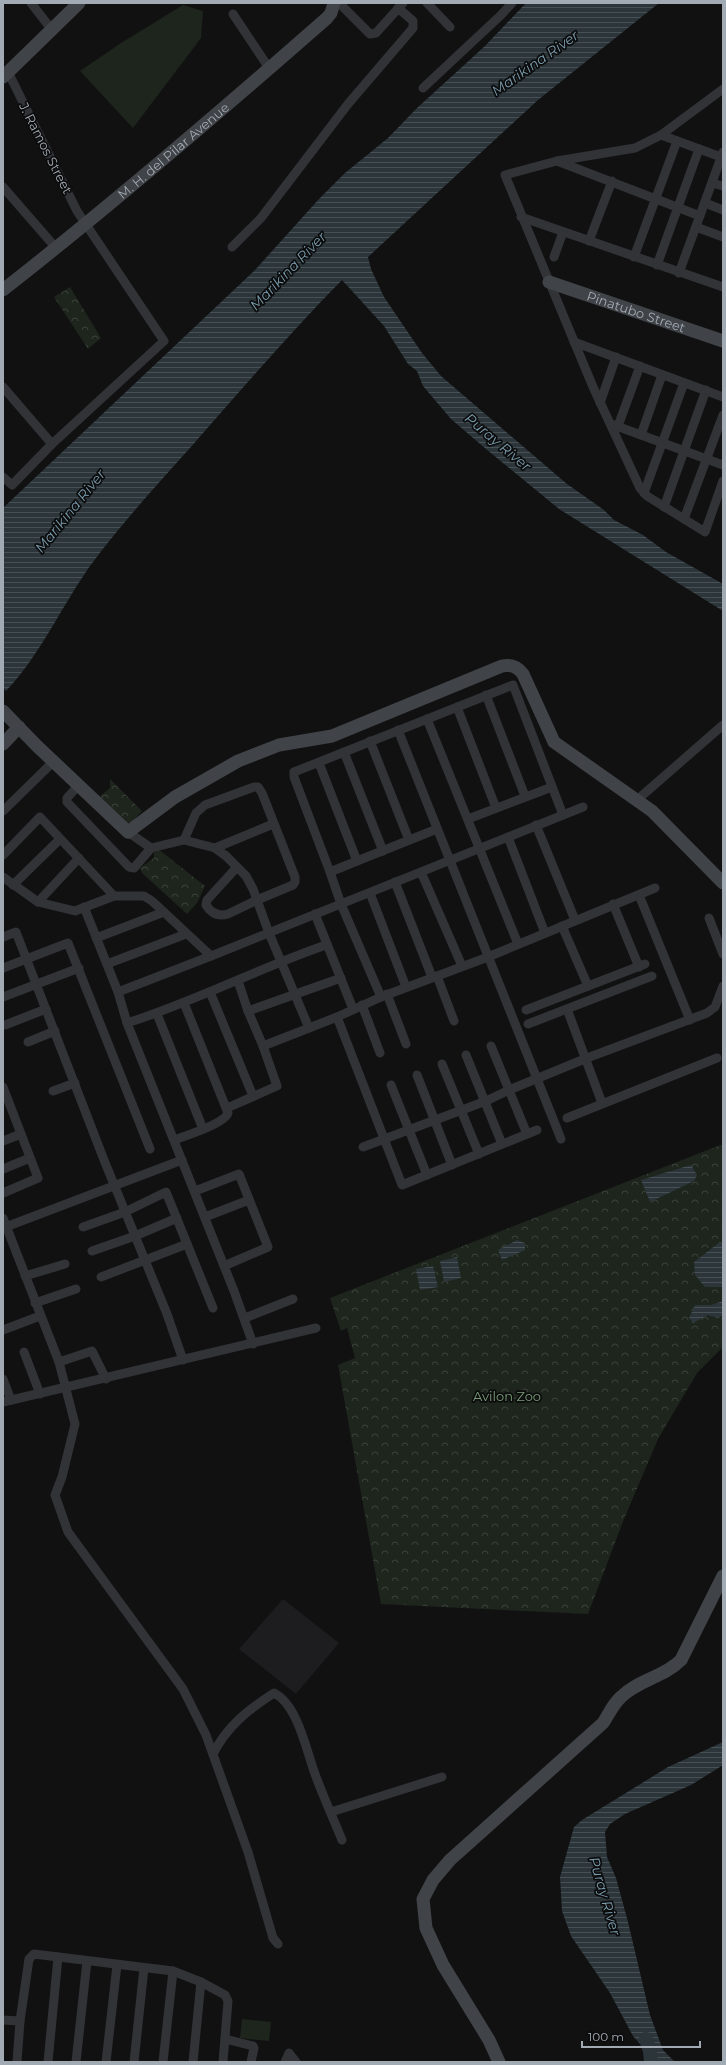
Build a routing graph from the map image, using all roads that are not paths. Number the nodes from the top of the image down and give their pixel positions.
1 (31, 3) edge
2 (79, 3) edge
3 (334, 3) edge
4 (339, 3) edge
5 (427, 3) edge
6 (512, 3) edge
7 (400, 6) edge
8 (233, 14) dead end
9 (450, 27) dead end
10 (52, 30) junction
11 (270, 68) junction
12 (5, 75) edge
13 (423, 88) dead end
14 (723, 89) edge
15 (662, 135) junction
16 (677, 140) junction
17 (699, 148) junction
18 (722, 157) edge
19 (557, 161) junction
20 (612, 182) junction
21 (712, 182) junction
22 (723, 186) edge
23 (3, 187) edge
24 (655, 199) junction
25 (705, 203) junction
26 (677, 208) junction
27 (723, 210) edge
28 (700, 216) junction
29 (521, 217) junction
30 (85, 224) junction
31 (696, 228) junction
32 (563, 232) junction
33 (723, 237) edge
34 (589, 241) junction
35 (232, 247) dead end
36 (56, 248) junction
37 (634, 256) junction
38 (554, 257) dead end
39 (657, 265) junction
40 (679, 273) junction
41 (548, 282) junction
42 (723, 287) edge
43 (3, 290) edge
44 (723, 341) edge
45 (574, 342) junction
46 (616, 357) junction
47 (640, 366) junction
48 (662, 375) junction
49 (684, 383) junction
50 (3, 387) edge
51 (706, 390) junction
52 (723, 397) edge
53 (600, 403) junction
54 (723, 415) edge
55 (615, 425) junction
56 (641, 434) junction
57 (662, 443) junction
58 (52, 444) junction
59 (684, 451) junction
60 (707, 460) junction
61 (723, 465) edge
62 (3, 477) edge
63 (723, 481) edge
64 (644, 493) junction
65 (664, 507) junction
66 (684, 519) junction
67 (486, 695) junction
68 (457, 707) junction
69 (3, 711) edge
70 (427, 719) junction
71 (723, 725) edge
72 (18, 728) junction
73 (398, 730) junction
74 (370, 741) junction
75 (3, 744) edge
76 (344, 752) junction
77 (52, 762) junction
78 (319, 764) junction
79 (78, 786) junction
80 (552, 787) junction
81 (525, 796) junction
82 (637, 800) junction
83 (583, 807) dead end
84 (496, 808) junction
85 (3, 811) edge
86 (562, 815) junction
87 (468, 819) junction
88 (273, 824) junction
89 (536, 825) junction
90 (437, 829) junction
91 (128, 832) junction
92 (508, 837) junction
93 (60, 839) junction
94 (184, 840) junction
95 (409, 840) junction
96 (151, 848) junction
97 (215, 848) junction
98 (478, 848) junction
99 (383, 851) junction
100 (3, 855) edge
101 (79, 858) junction
102 (449, 860) junction
103 (357, 861) junction
104 (237, 867) junction
105 (330, 872) junction
106 (421, 872) junction
107 (3, 877) edge
108 (395, 882) junction
109 (723, 883) edge
110 (13, 885) junction
111 (655, 888) dead end
112 (370, 893) junction
113 (639, 895) junction
114 (114, 896) junction
115 (257, 900) junction
116 (38, 902) junction
117 (341, 904) junction
118 (613, 904) junction
119 (84, 907) junction
120 (164, 912) junction
121 (315, 914) junction
122 (709, 918) dead end
123 (575, 920) junction
124 (562, 926) junction
125 (269, 933) junction
126 (545, 933) junction
127 (186, 934) junction
128 (3, 937) edge
129 (96, 938) junction
130 (518, 944) junction
131 (326, 945) junction
132 (723, 954) edge
133 (211, 956) junction
134 (488, 957) junction
135 (26, 959) junction
136 (281, 961) junction
137 (107, 964) junction
138 (462, 966) junction
139 (3, 968) edge
140 (79, 968) junction
141 (652, 976) dead end
142 (435, 977) junction
143 (341, 978) junction
144 (238, 981) junction
145 (36, 985) junction
146 (588, 986) junction
147 (723, 986) edge
148 (406, 987) junction
149 (118, 992) junction
150 (210, 992) junction
151 (295, 994) junction
152 (384, 996) junction
153 (3, 997) edge
154 (184, 1003) junction
155 (357, 1007) junction
156 (46, 1009) junction
157 (567, 1009) junction
158 (526, 1010) dead end
159 (248, 1011) junction
160 (156, 1014) junction
161 (336, 1017) junction
162 (690, 1020) junction
163 (454, 1021) dead end
164 (127, 1023) junction
165 (528, 1024) dead end
166 (5, 1025) dead end
167 (309, 1028) junction
168 (55, 1031) junction
169 (28, 1042) dead end
170 (406, 1044) dead end
171 (263, 1046) junction
172 (491, 1046) dead end
173 (380, 1053) dead end
174 (466, 1055) dead end
175 (587, 1058) junction
176 (717, 1058) dead end
177 (442, 1064) dead end
178 (417, 1075) dead end
179 (537, 1080) junction
180 (75, 1083) junction
181 (391, 1085) dead end
182 (3, 1087) edge
183 (509, 1090) junction
184 (53, 1091) dead end
185 (253, 1096) junction
186 (486, 1101) junction
187 (602, 1103) junction
188 (226, 1108) junction
189 (462, 1110) junction
190 (567, 1118) dead end
191 (435, 1119) junction
192 (203, 1129) junction
193 (408, 1130) junction
194 (537, 1130) dead end
195 (21, 1134) junction
196 (527, 1134) junction
197 (560, 1139) dead end
198 (174, 1140) junction
199 (384, 1140) junction
200 (3, 1141) edge
201 (502, 1144) junction
202 (363, 1147) dead end
203 (150, 1149) dead end
204 (478, 1154) junction
205 (30, 1158) junction
206 (182, 1160) junction
207 (452, 1165) junction
208 (3, 1169) edge
209 (427, 1175) junction
210 (114, 1186) junction
211 (195, 1191) junction
212 (3, 1193) edge
213 (249, 1200) junction
214 (125, 1212) junction
215 (205, 1217) junction
216 (3, 1218) edge
217 (177, 1218) junction
218 (5, 1227) edge
219 (83, 1227) dead end
220 (135, 1236) junction
221 (187, 1244) junction
222 (92, 1251) dead end
223 (145, 1260) junction
224 (65, 1264) dead end
225 (224, 1266) junction
226 (25, 1276) junction
227 (101, 1278) dead end
228 (76, 1289) dead end
229 (293, 1299) dead end
230 (35, 1303) junction
231 (213, 1308) dead end
232 (40, 1316) junction
233 (244, 1318) junction
234 (316, 1328) dead end
235 (3, 1330) edge
236 (253, 1344) junction
237 (24, 1352) dead end
238 (183, 1360) junction
239 (59, 1362) junction
240 (3, 1379) edge
241 (106, 1379) junction
242 (67, 1388) junction
243 (40, 1394) junction
244 (7, 1401) edge
245 (723, 1576) edge
246 (213, 1754) junction
247 (442, 1777) dead end
248 (330, 1812) junction
249 (342, 1840) dead end
250 (278, 1944) dead end
251 (58, 1957) junction
252 (86, 1961) junction
253 (117, 1965) junction
254 (144, 1968) junction
255 (173, 1972) junction
256 (201, 1982) junction
257 (3, 2020) edge
258 (20, 2021) junction
259 (225, 2039) junction
260 (17, 2062) edge
261 (48, 2062) edge
262 (76, 2062) edge
263 (106, 2062) edge
264 (134, 2062) edge
265 (163, 2062) edge
266 (193, 2062) edge
267 (222, 2062) edge
268 (251, 2062) edge
269 (285, 2062) edge
270 (296, 2062) edge
271 (499, 2062) edge

1 - 10 street
2 - 10 street
3 - 11 street, M. H. del Pilar Avenue
4 - 7 street
5 - 9 street
6 - 13 street
7 - 35 street
8 - 11 street
10 - 12 street
11 - 30 street, M. H. del Pilar Avenue
12 - 30 street, J. Ramos Street
14 - 15 street
15 - 16 street
15 - 19 street
16 - 17 street
16 - 24 street
17 - 18 street
17 - 26 street
18 - 21 street
19 - 20 street
19 - 29 street
20 - 24 street
20 - 34 street
21 - 22 street
21 - 25 street
23 - 36 street
24 - 26 street
24 - 37 street
25 - 27 street
25 - 28 street
26 - 28 street
26 - 39 street
28 - 31 street
29 - 32 street
29 - 41 street
30 - 36 street, M. H. del Pilar Avenue
30 - 58 street, J. Ramos Street
31 - 33 street
31 - 40 street
32 - 34 street
32 - 38 street
34 - 37 street
36 - 43 street, M. H. del Pilar Avenue
37 - 39 street
39 - 40 street
40 - 42 street
41 - 44 street, Pinatubo Street
41 - 45 street
45 - 46 street
45 - 53 street
46 - 47 street
46 - 53 street
47 - 48 street
47 - 55 street
48 - 49 street
48 - 56 street
49 - 51 street
49 - 57 street
50 - 58 street
51 - 52 street
51 - 59 street
53 - 55 street
54 - 60 street
55 - 56 street
55 - 64 street
56 - 57 street
57 - 59 street
57 - 64 street
58 - 62 street
59 - 60 street
59 - 65 street
60 - 61 street
60 - 66 street
63 - 66 street
64 - 65 street
65 - 66 street
67 - 68 street
67 - 80 street
67 - 81 street
68 - 70 street
68 - 84 street
69 - 72 street
70 - 73 street
70 - 87 street
71 - 82 street
72 - 75 street
72 - 77 street
73 - 74 street
73 - 90 street
74 - 76 street
74 - 95 street
76 - 78 street
76 - 99 street
77 - 79 street
77 - 85 street
78 - 103 street
78 - 105 street
79 - 91 street
79 - 96 street
80 - 81 street
80 - 86 street
81 - 84 street
82 - 91 street
82 - 109 street
83 - 86 street
84 - 87 street
86 - 89 street
87 - 98 street
88 - 94 street
88 - 97 street
88 - 115 street
89 - 92 street
89 - 123 street
90 - 95 street
90 - 102 street
91 - 96 street
92 - 98 street
92 - 126 street
93 - 100 street
93 - 101 street
93 - 110 street
94 - 96 street
94 - 97 street
95 - 99 street
97 - 104 street
98 - 102 street
98 - 130 street
99 - 103 street
101 - 114 street
101 - 116 street
102 - 106 street
102 - 134 street
103 - 105 street
104 - 115 street
104 - 115 street
105 - 117 street
106 - 108 street
106 - 138 street
107 - 110 street
108 - 112 street
108 - 142 street
110 - 116 street
111 - 113 street
112 - 117 street
112 - 148 street
113 - 118 street
113 - 162 street
114 - 119 street
114 - 120 street
115 - 125 street
116 - 119 street
117 - 121 street
117 - 152 street
118 - 123 street
118 - 146 street
119 - 129 street
120 - 127 street
120 - 129 street
121 - 125 street
121 - 131 street
122 - 132 street
123 - 124 street
124 - 126 street
124 - 146 street
125 - 133 street
125 - 136 street
126 - 130 street
127 - 133 street
127 - 137 street
128 - 135 street
129 - 137 street
130 - 134 street
131 - 136 street
131 - 143 street
133 - 149 street
134 - 138 street
134 - 179 street
135 - 139 street
135 - 140 street
135 - 145 street
136 - 144 street
136 - 151 street
137 - 149 street
138 - 142 street
140 - 145 street
140 - 203 street
141 - 157 street
142 - 148 street
142 - 163 street
143 - 151 street
143 - 155 street
144 - 150 street
144 - 159 street
145 - 153 street
145 - 156 street
146 - 158 street
147 - 162 street
148 - 152 street
149 - 164 street
150 - 154 street
150 - 185 street
151 - 159 street
151 - 167 street
152 - 155 street
152 - 170 street
154 - 160 street
154 - 188 street
155 - 161 street
155 - 173 street
156 - 166 street
156 - 168 street
157 - 165 street
157 - 175 street
159 - 171 street
160 - 164 street
160 - 192 street
161 - 167 street
161 - 199 street
162 - 175 street
164 - 198 street
167 - 171 street
168 - 169 street
168 - 180 street
171 - 185 street
172 - 183 street
174 - 186 street
175 - 179 street
175 - 187 street
176 - 187 street
177 - 189 street
178 - 191 street
179 - 183 street
179 - 197 street
180 - 184 street
180 - 210 street
181 - 193 street
182 - 195 street
183 - 186 street
183 - 196 street
185 - 188 street
186 - 189 street
186 - 201 street
187 - 190 street
188 - 192 street
189 - 191 street
189 - 204 street
191 - 193 street
191 - 207 street
192 - 198 street
193 - 199 street
193 - 209 street
194 - 196 street
195 - 200 street
195 - 205 street
196 - 201 street
198 - 206 street
199 - 202 street
199 - 209 street
201 - 204 street
204 - 207 street
205 - 208 street
205 - 212 street
206 - 210 street
206 - 211 street
207 - 209 street
210 - 214 street
210 - 218 street
211 - 213 street
211 - 215 street
213 - 215 street
213 - 225 street
214 - 217 street
214 - 219 street
214 - 220 street
215 - 225 street
216 - 218 street
217 - 220 street
217 - 221 street
218 - 226 street
220 - 222 street
220 - 223 street
221 - 223 street
221 - 231 street
223 - 227 street
223 - 238 street
224 - 226 street
225 - 233 street
226 - 230 street
228 - 230 street
229 - 233 street
230 - 232 street
232 - 235 street
232 - 239 street
233 - 236 street
234 - 236 street
236 - 238 street
237 - 243 street
238 - 241 street
239 - 241 street
239 - 242 street
240 - 244 street
241 - 242 street
242 - 243 street
242 - 246 street
243 - 244 street
245 - 271 street
246 - 248 street
246 - 250 street
247 - 248 street
248 - 249 street
251 - 252 street
251 - 258 street
251 - 261 street
252 - 253 street
252 - 262 street
253 - 254 street
253 - 263 street
254 - 255 street
254 - 264 street
255 - 256 street
255 - 265 street
256 - 259 street
256 - 266 street
257 - 258 street
258 - 260 street
259 - 267 street
259 - 268 street
269 - 270 street

